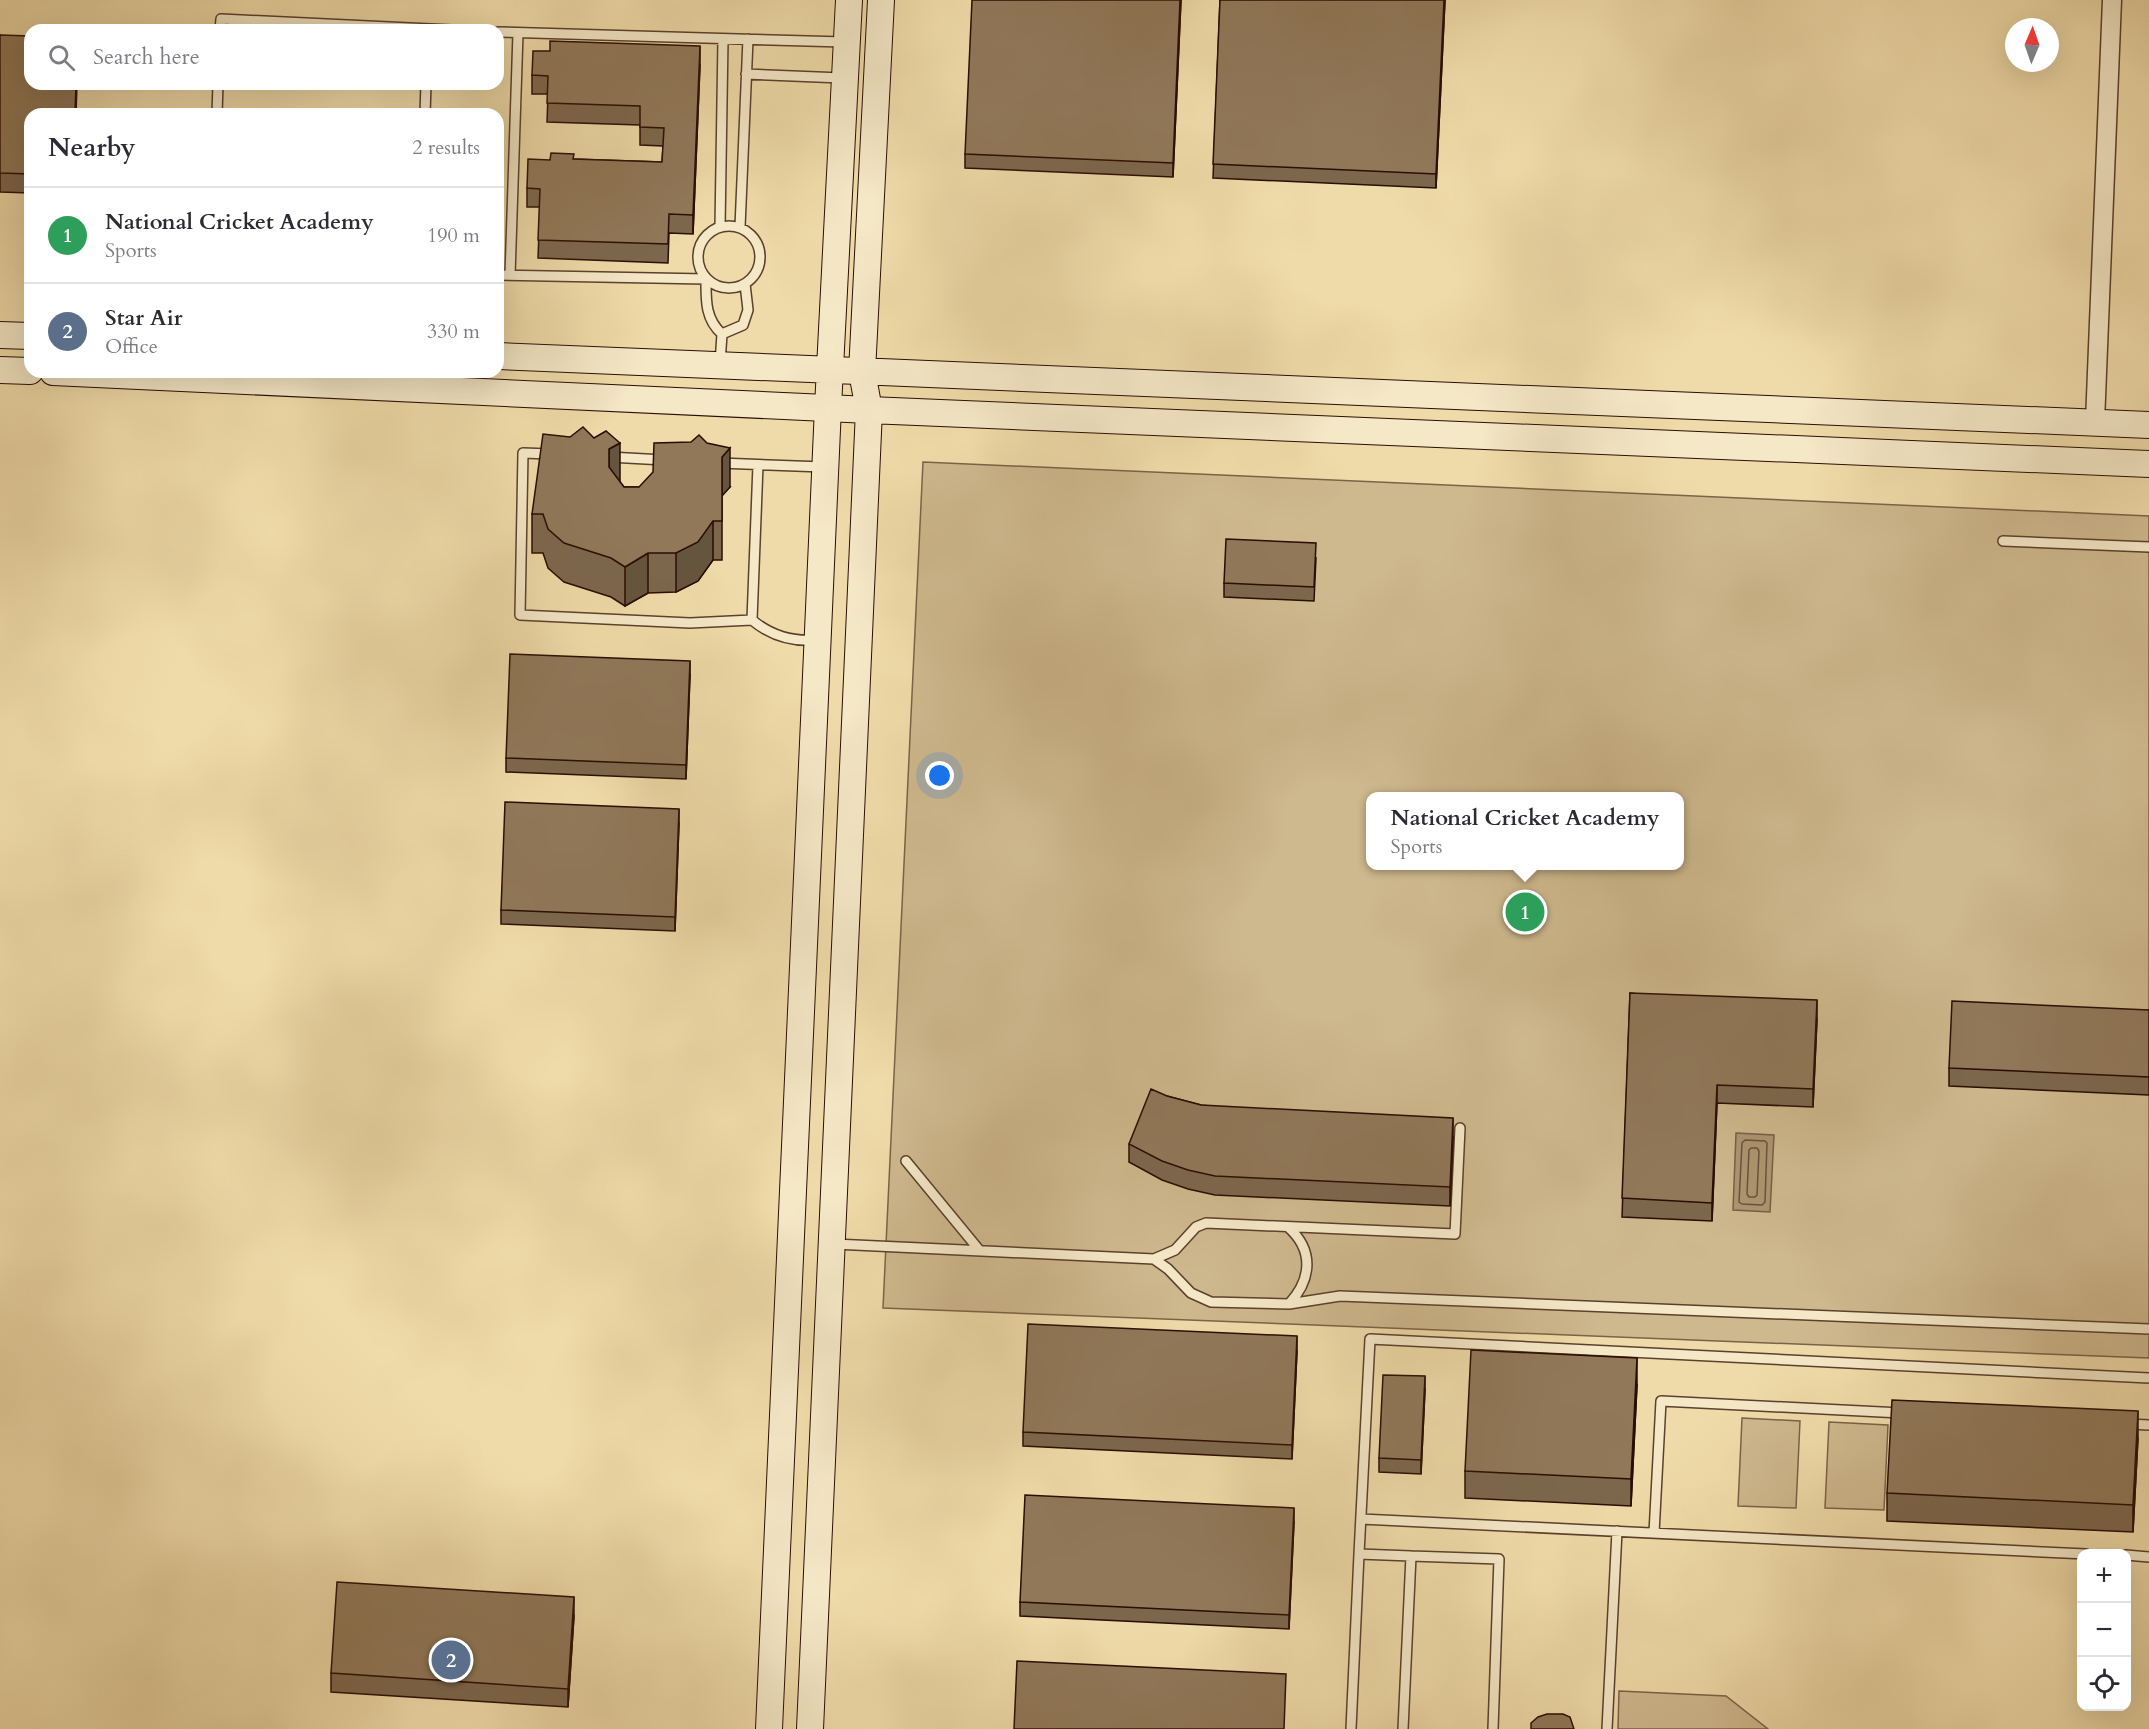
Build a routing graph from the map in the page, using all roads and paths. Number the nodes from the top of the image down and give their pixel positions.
1 (849, 0) edge
2 (881, 0) edge
3 (2112, 0) edge
4 (221, 24) edge
5 (324, 24) edge
6 (504, 32) edge
7 (518, 33) junction
8 (723, 39) junction
9 (748, 39) junction
10 (847, 42) junction
11 (746, 74) junction
12 (844, 79) junction
13 (218, 90) edge
14 (426, 90) edge
15 (217, 108) edge
16 (425, 108) edge
17 (720, 227) junction
18 (740, 227) junction
19 (504, 275) edge
20 (510, 275) junction
21 (706, 279) junction
22 (746, 285) junction
23 (722, 334) junction
24 (0, 335) edge
25 (24, 336) edge
26 (504, 356) edge
27 (720, 366) junction
28 (0, 370) edge
29 (830, 370) junction
30 (24, 371) edge
31 (862, 372) junction
32 (186, 378) edge
33 (828, 407) junction
34 (869, 410) junction
35 (2095, 422) junction
36 (2149, 424) edge
37 (558, 455) edge
38 (593, 456) edge
39 (675, 460) edge
40 (711, 462) edge
41 (2149, 464) edge
42 (758, 465) junction
43 (825, 468) junction
44 (2003, 541) dead end
45 (2149, 547) edge
46 (752, 620) junction
47 (817, 640) junction
48 (1460, 1128) dead end
49 (906, 1161) dead end
50 (1287, 1227) junction
51 (832, 1244) junction
52 (980, 1251) junction
53 (1154, 1259) junction
54 (1289, 1305) junction
55 (2149, 1329) edge
56 (2149, 1378) edge
57 (1911, 1413) edge
58 (2113, 1423) edge
59 (2149, 1425) edge
60 (1361, 1519) junction
61 (1617, 1531) junction
62 (1654, 1533) junction
63 (1359, 1554) junction
64 (2077, 1554) edge
65 (1411, 1556) junction
66 (2131, 1556) edge
67 (2149, 1557) edge
68 (769, 1729) edge
69 (810, 1729) edge
70 (1351, 1729) edge
71 (1403, 1729) edge
72 (1493, 1729) edge
73 (1607, 1729) edge

1 - 10 main road
2 - 31 main road
3 - 35 street
4 - 5 lane
6 - 7 lane
7 - 8 lane
7 - 20 lane
8 - 9 lane
8 - 17 lane
9 - 10 lane
9 - 11 lane
10 - 12 main road
11 - 12 lane
11 - 18 lane
12 - 29 main road
13 - 15 lane
14 - 16 lane
17 - 18 lane
17 - 21 lane
18 - 22 lane
19 - 20 lane
20 - 21 lane
21 - 22 lane
21 - 23 lane
22 - 23 lane
23 - 27 lane
24 - 25 main road
26 - 27 main road
27 - 29 main road
28 - 30 main road
29 - 31 main road
29 - 33 main road
31 - 34 main road
31 - 35 main road
32 - 33 main road
33 - 34 main road
33 - 43 main road
34 - 41 main road
34 - 51 main road
35 - 36 main road
37 - 46 lane
38 - 39 lane
40 - 42 lane
42 - 43 lane
42 - 46 lane
43 - 47 main road
44 - 45 lane
46 - 47 lane
47 - 68 main road
48 - 50 lane
49 - 52 lane
50 - 53 lane
50 - 54 lane
51 - 52 lane
51 - 69 main road
52 - 53 lane
53 - 54 lane
54 - 55 lane
56 - 60 lane
57 - 62 lane
58 - 59 lane
60 - 61 lane
60 - 63 lane
61 - 62 lane
61 - 73 lane
62 - 64 lane
63 - 65 lane
63 - 70 lane
65 - 71 lane
65 - 72 lane
66 - 67 lane

